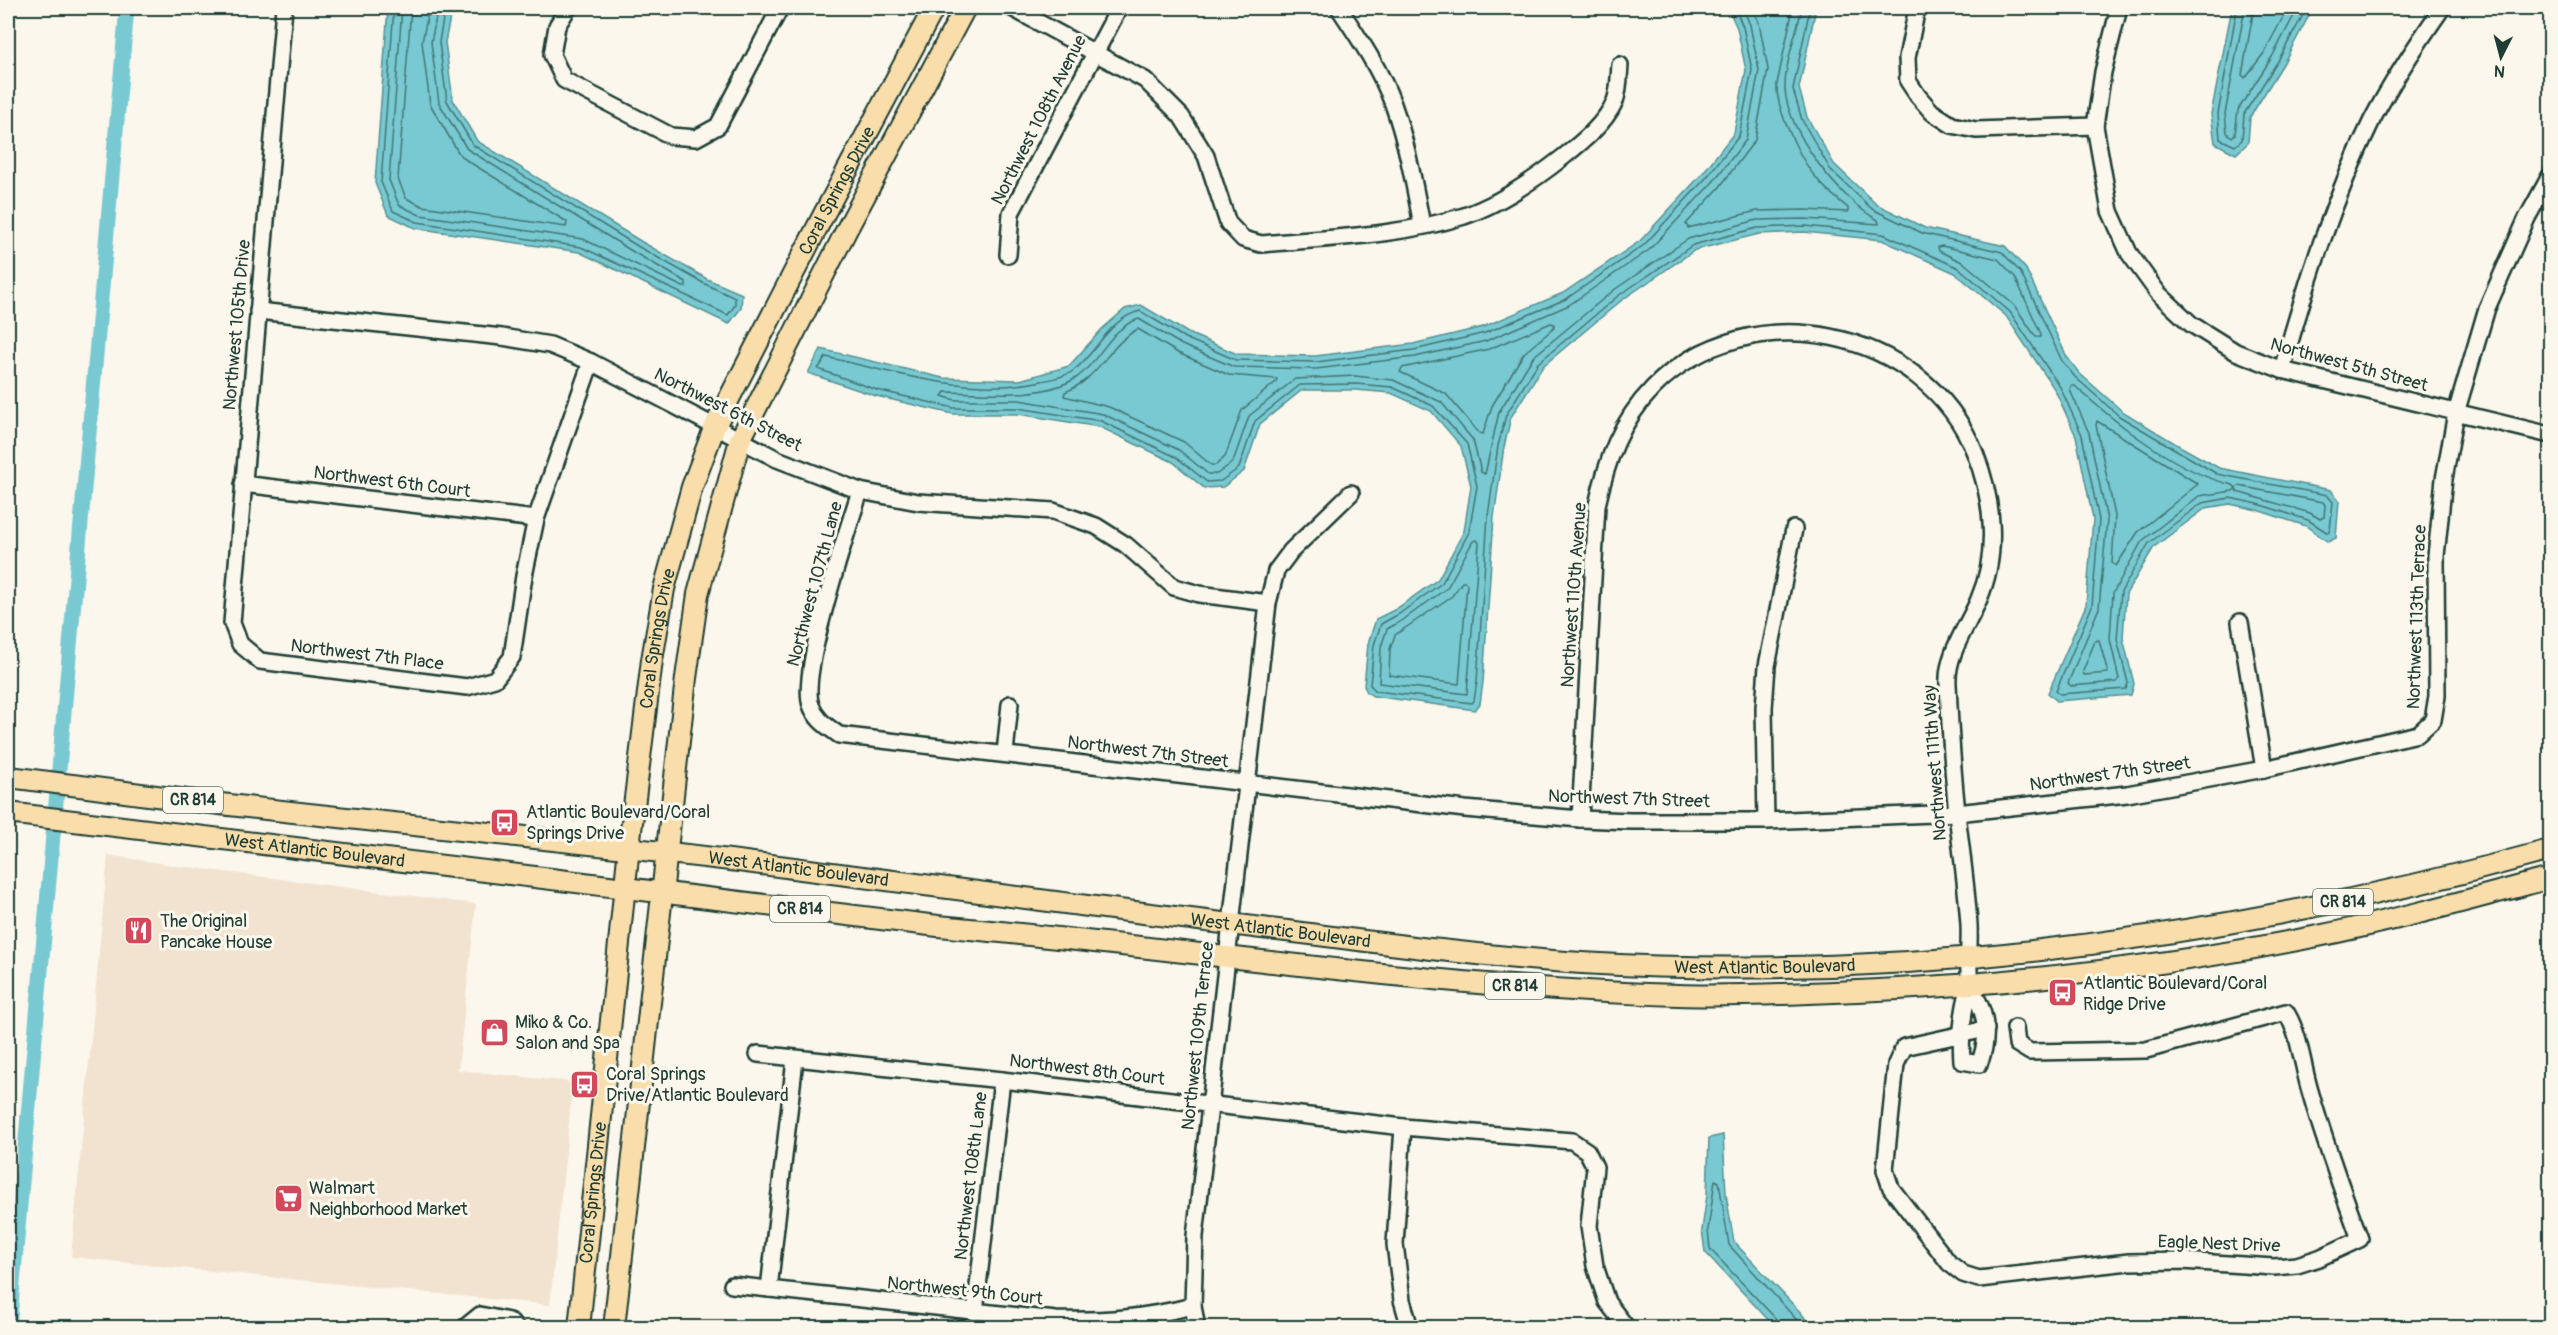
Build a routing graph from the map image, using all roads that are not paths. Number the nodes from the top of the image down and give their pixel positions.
1 (284, 8) edge
2 (567, 8) edge
3 (780, 8) edge
4 (934, 8) edge
5 (965, 8) edge
6 (1012, 8) edge
7 (1119, 8) edge
8 (1339, 8) edge
9 (1917, 8) edge
10 (2118, 8) edge
11 (2442, 8) edge
12 (1094, 52) junction
13 (1620, 65) dead end
14 (2095, 126) junction
15 (2550, 176) edge
16 (1422, 225) junction
17 (1008, 255) dead end
18 (258, 311) junction
19 (591, 362) junction
20 (2282, 370) junction
21 (1950, 410) joint
22 (2456, 413) junction
23 (715, 426) junction
24 (2550, 435) edge
25 (740, 440) junction
26 (243, 484) junction
27 (860, 491) junction
28 (1351, 493) dead end
29 (536, 519) junction
30 (1794, 529) dead end
31 (1268, 603) junction
32 (2240, 622) dead end
33 (240, 644) joint
34 (1010, 704) dead end
35 (2433, 720) joint
36 (820, 721) joint
37 (1005, 753) junction
38 (2264, 769) junction
39 (8, 777) edge
40 (1248, 784) junction
41 (1957, 813) junction
42 (16, 814) edge
43 (1580, 819) junction
44 (1766, 821) junction
45 (628, 847) junction
46 (2550, 850) edge
47 (666, 851) junction
48 (2550, 878) edge
49 (624, 888) junction
50 (662, 893) junction
51 (1230, 924) junction
52 (1227, 956) junction
53 (1968, 959) junction
54 (1970, 986) junction
55 (2015, 1028) dead end
56 (1986, 1029) junction
57 (1960, 1034) junction
58 (758, 1054) dead end
59 (795, 1059) junction
60 (1002, 1080) junction
61 (1211, 1105) junction
62 (1403, 1127) junction
63 (732, 1285) dead end
64 (770, 1289) junction
65 (1193, 1306) junction
66 (975, 1312) junction
67 (464, 1328) edge
68 (516, 1328) edge
69 (579, 1328) edge
70 (614, 1328) edge
71 (1197, 1328) edge
72 (1410, 1328) edge
73 (1627, 1328) edge

1 - 18 street, Northwest 105th Drive
2 - 3 street
4 - 23 main road, Coral Springs Drive
5 - 25 main road, Coral Springs Drive
6 - 12 street
7 - 12 street, Northwest 108th Avenue
8 - 16 street
9 - 14 street
10 - 14 street, Northwest 5th Street
11 - 20 street
12 - 16 street
12 - 17 street, Northwest 108th Avenue
13 - 16 street
14 - 20 street, Northwest 5th Street
15 - 22 street, Northwest 113th Terrace
18 - 19 street, Northwest 6th Street
18 - 26 street, Northwest 105th Drive
19 - 23 street, Northwest 6th Street
19 - 29 street
20 - 22 street, Northwest 5th Street
21 - 41 street, Northwest 111th Way
21 - 43 street, Northwest 110th Avenue
22 - 24 street, Northwest 5th Street
22 - 35 street, Northwest 113th Terrace
23 - 25 street, Northwest 6th Street
23 - 45 main road, Coral Springs Drive
25 - 27 street, Northwest 6th Street
25 - 47 main road, Coral Springs Drive
26 - 29 street, Northwest 6th Court
26 - 33 street, Northwest 105th Drive
27 - 31 street, Northwest 6th Street
27 - 36 street, Northwest 107th Lane
28 - 31 street, Northwest 109th Terrace
29 - 33 street, Northwest 7th Place
30 - 44 street
31 - 40 street, Northwest 109th Terrace
32 - 38 street
34 - 37 street
35 - 38 street, Northwest 7th Street
36 - 37 street, Northwest 7th Street
37 - 40 street, Northwest 7th Street
38 - 41 street, Northwest 7th Street
39 - 45 main road, West Atlantic Boulevard / CR 814
40 - 43 street, Northwest 7th Street
40 - 51 street, Northwest 109th Terrace
41 - 44 street, Northwest 7th Street
41 - 53 street, Northwest 111th Way
42 - 49 main road, West Atlantic Boulevard / CR 814
43 - 44 street, Northwest 7th Street
45 - 47 main road, West Atlantic Boulevard / CR 814
45 - 49 main road, Coral Springs Drive
46 - 53 main road, West Atlantic Boulevard / CR 814
47 - 50 main road, Coral Springs Drive
47 - 51 main road, West Atlantic Boulevard / CR 814
48 - 54 main road, West Atlantic Boulevard / CR 814
49 - 50 main road, West Atlantic Boulevard / CR 814
49 - 69 main road, Coral Springs Drive
50 - 52 main road, West Atlantic Boulevard / CR 814
50 - 70 main road, Coral Springs Drive
51 - 52 street, Northwest 109th Terrace
51 - 53 main road, West Atlantic Boulevard / CR 814
52 - 54 main road, West Atlantic Boulevard / CR 814
52 - 61 street, Northwest 109th Terrace
53 - 54 street, Northwest 111th Way
54 - 56 street
54 - 57 street
55 - 57 street, Eagle Nest Drive
56 - 57 street, Eagle Nest Drive
56 - 57 street
58 - 59 street, Northwest 8th Court
59 - 60 street, Northwest 8th Court
59 - 64 street
60 - 61 street, Northwest 8th Court
60 - 66 street, Northwest 108th Lane
61 - 62 street, Northwest 8th Court
61 - 65 street, Northwest 109th Terrace
62 - 72 street
62 - 73 street, Northwest 8th Court
63 - 64 street, Northwest 9th Court
64 - 66 street, Northwest 9th Court
65 - 66 street, Northwest 9th Court
65 - 71 street, Northwest 109th Terrace
67 - 68 street

